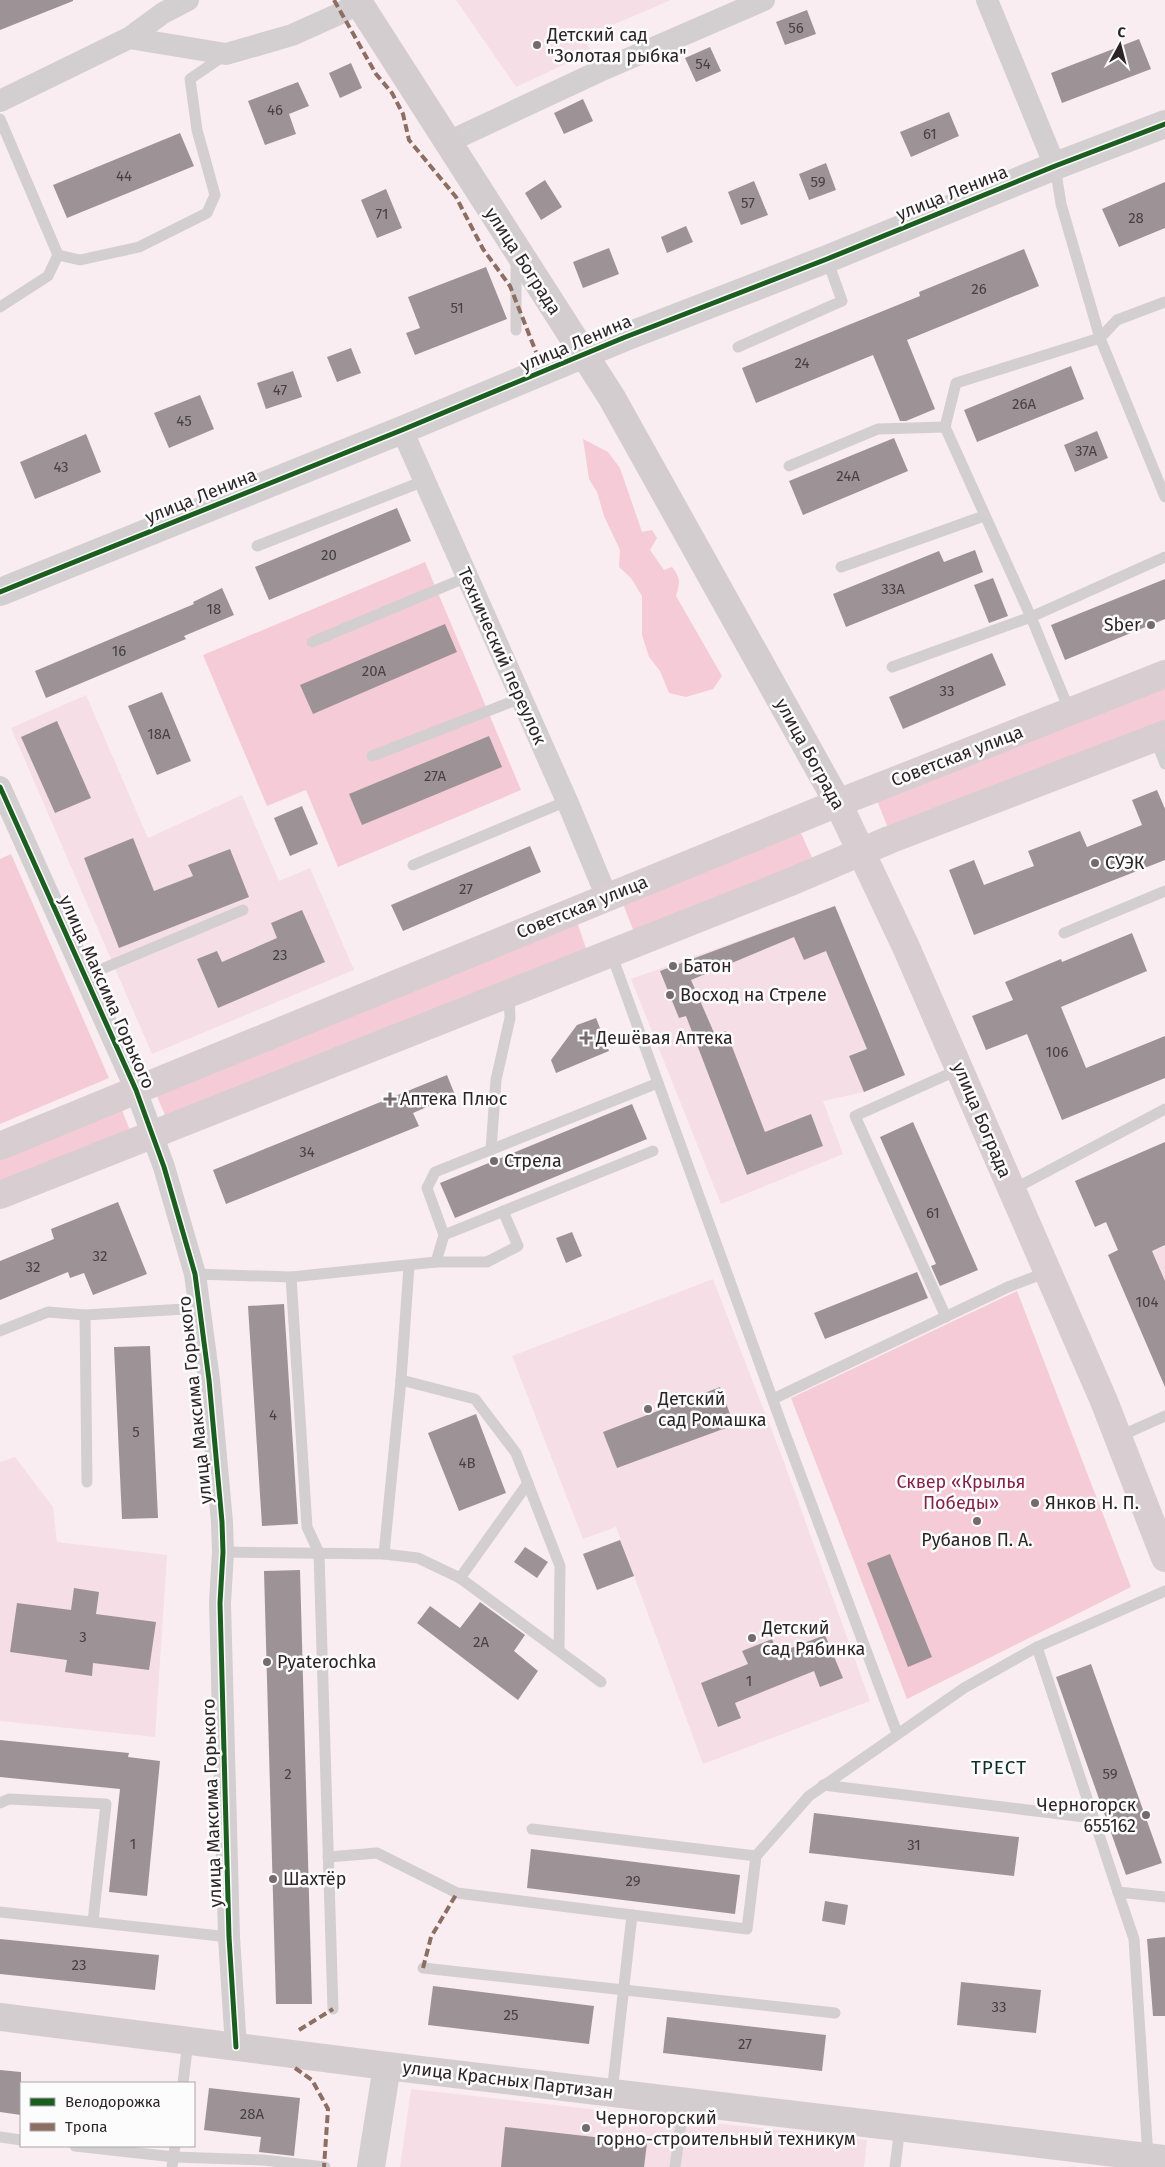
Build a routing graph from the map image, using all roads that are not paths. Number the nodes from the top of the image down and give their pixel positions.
1 (188, 0) edge
2 (764, 0) edge
3 (987, 0) edge
4 (358, 1) edge
5 (129, 38) junction
6 (226, 54) junction
7 (0, 102) edge
8 (0, 119) edge
9 (1165, 124) edge
10 (448, 142) junction
11 (1056, 166) junction
12 (515, 248) junction
13 (58, 255) junction
14 (827, 259) junction
15 (1165, 302) edge
16 (0, 307) edge
17 (516, 330) dead end
18 (1100, 338) junction
19 (738, 347) dead end
20 (583, 354) junction
21 (945, 428) junction
22 (402, 430) junction
23 (789, 466) dead end
24 (424, 481) junction
25 (1165, 497) edge
26 (984, 516) junction
27 (257, 546) dead end
28 (1165, 557) edge
29 (841, 567) dead end
30 (467, 577) junction
31 (0, 592) edge
32 (1030, 617) junction
33 (312, 642) dead end
34 (892, 667) dead end
35 (1165, 674) edge
36 (521, 698) junction
37 (1070, 712) junction
38 (1160, 736) edge
39 (372, 756) dead end
40 (1165, 764) edge
41 (0, 788) edge
42 (567, 801) junction
43 (838, 803) junction
44 (862, 852) junction
45 (413, 865) dead end
46 (601, 883) dead end
47 (1165, 892) edge
48 (243, 910) dead end
49 (1064, 933) dead end
50 (611, 953) junction
51 (85, 976) junction
52 (509, 994) junction
53 (960, 1069) junction
54 (658, 1083) junction
55 (136, 1090) junction
56 (1165, 1109) edge
57 (153, 1135) junction
58 (0, 1146) edge
59 (491, 1150) junction
60 (653, 1151) dead end
61 (1012, 1190) junction
62 (0, 1195) edge
63 (503, 1211) junction
64 (444, 1235) junction
65 (436, 1262) junction
66 (409, 1266) junction
67 (1048, 1272) junction
68 (195, 1274) junction
69 (291, 1277) junction
70 (200, 1308) junction
71 (85, 1315) junction
72 (946, 1317) junction
73 (0, 1331) edge
74 (401, 1380) junction
75 (773, 1399) junction
76 (1165, 1416) edge
77 (1118, 1437) junction
78 (87, 1482) dead end
79 (528, 1483) junction
80 (223, 1552) junction
81 (319, 1553) junction
82 (384, 1554) junction
83 (1165, 1558) edge
84 (460, 1578) junction
85 (1165, 1591) edge
86 (1038, 1647) junction
87 (559, 1650) junction
88 (602, 1682) dead end
89 (897, 1734) junction
90 (823, 1785) junction
91 (0, 1803) edge
92 (1093, 1818) junction
93 (532, 1829) dead end
94 (756, 1856) junction
95 (328, 1857) junction
96 (1118, 1892) junction
97 (1165, 1897) edge
98 (0, 1912) edge
99 (632, 1915) junction
100 (93, 1921) junction
101 (229, 1937) junction
102 (423, 1968) dead end
103 (624, 1990) junction
104 (333, 2009) dead end
105 (835, 2013) dead end
106 (0, 2017) edge
107 (188, 2041) junction
108 (236, 2047) junction
109 (387, 2066) junction
110 (183, 2082) edge
111 (612, 2093) junction
112 (684, 2101) junction
113 (900, 2127) junction
114 (0, 2137) edge
115 (20, 2140) edge
116 (83, 2147) edge
117 (174, 2157) edge
118 (1156, 2159) edge
119 (324, 2167) edge
120 (371, 2167) edge
121 (675, 2167) edge
122 (895, 2167) edge

1 - 5 street
2 - 10 street
3 - 11 street
4 - 6 street
4 - 10 main road, улица Бограда
5 - 6 street
5 - 7 street
6 - 13 lane
8 - 13 lane
9 - 11 street, улица Ленина
10 - 12 main road, улица Бограда
11 - 14 street, улица Ленина
11 - 18 lane
12 - 17 lane
12 - 20 main road, улица Бограда
13 - 16 lane
14 - 19 lane
14 - 20 street, улица Ленина
15 - 18 lane
18 - 21 lane
18 - 25 lane
20 - 22 street, улица Ленина
20 - 43 main road, улица Бограда
21 - 23 lane
21 - 26 lane
22 - 24 street, Технический переулок
22 - 31 street, улица Ленина
24 - 27 lane
24 - 30 street, Технический переулок
26 - 29 lane
26 - 32 lane
28 - 32 lane
30 - 33 lane
30 - 36 street, Технический переулок
32 - 34 lane
32 - 37 lane
35 - 37 main road, Советская улица
36 - 39 lane
36 - 42 street, Технический переулок
37 - 43 main road, Советская улица
38 - 40 lane
38 - 44 main road
41 - 51 street, улица Максима Горького
42 - 45 lane
42 - 46 street, Технический переулок
43 - 44 main road, улица Бограда
43 - 55 main road, Советская улица
44 - 50 main road
44 - 53 main road, улица Бограда
47 - 49 lane
48 - 51 lane
50 - 52 main road
50 - 54 lane
51 - 55 street, улица Максима Горького
52 - 57 main road
52 - 59 lane
53 - 61 main road, улица Бограда
53 - 72 lane
54 - 59 lane
54 - 75 lane
55 - 57 street, улица Максима Горького
55 - 58 main road, Советская улица
56 - 61 lane
57 - 62 main road
57 - 68 street, улица Максима Горького
59 - 64 lane
60 - 63 lane
61 - 67 main road, улица Бограда
63 - 64 lane
63 - 65 lane
64 - 65 lane
65 - 66 lane
66 - 69 lane
66 - 74 lane
67 - 72 lane
67 - 77 main road, улица Бограда
68 - 69 lane
68 - 70 street, улица Максима Горького
69 - 81 lane
70 - 71 lane
70 - 80 street, улица Максима Горького
71 - 73 lane
71 - 78 lane
72 - 75 lane
74 - 79 lane
74 - 82 lane
75 - 89 lane
76 - 77 lane
77 - 83 main road, улица Бограда
79 - 84 lane
79 - 87 lane
80 - 81 lane
80 - 101 street, улица Максима Горького
81 - 82 lane
81 - 95 lane
82 - 84 lane
84 - 87 lane
85 - 86 lane
86 - 89 lane
86 - 92 lane
87 - 88 lane
89 - 90 lane
90 - 92 lane
90 - 94 lane
91 - 100 lane
92 - 96 lane
93 - 94 lane
94 - 99 lane
95 - 99 lane
95 - 104 lane
96 - 97 lane
96 - 118 lane
98 - 100 lane
99 - 103 lane
100 - 101 lane
101 - 108 street, улица Максима Горького
102 - 103 lane
103 - 105 lane
103 - 111 lane
106 - 107 main road, улица Красных Партизан
107 - 108 main road, улица Красных Партизан
107 - 110 lane
108 - 109 main road, улица Красных Партизан
109 - 111 main road, улица Красных Партизан
109 - 120 street
111 - 112 main road, улица Красных Партизан
112 - 113 main road, улица Красных Партизан
112 - 121 lane
113 - 118 main road, улица Красных Партизан
113 - 122 lane
114 - 115 lane
116 - 117 lane
117 - 119 lane

